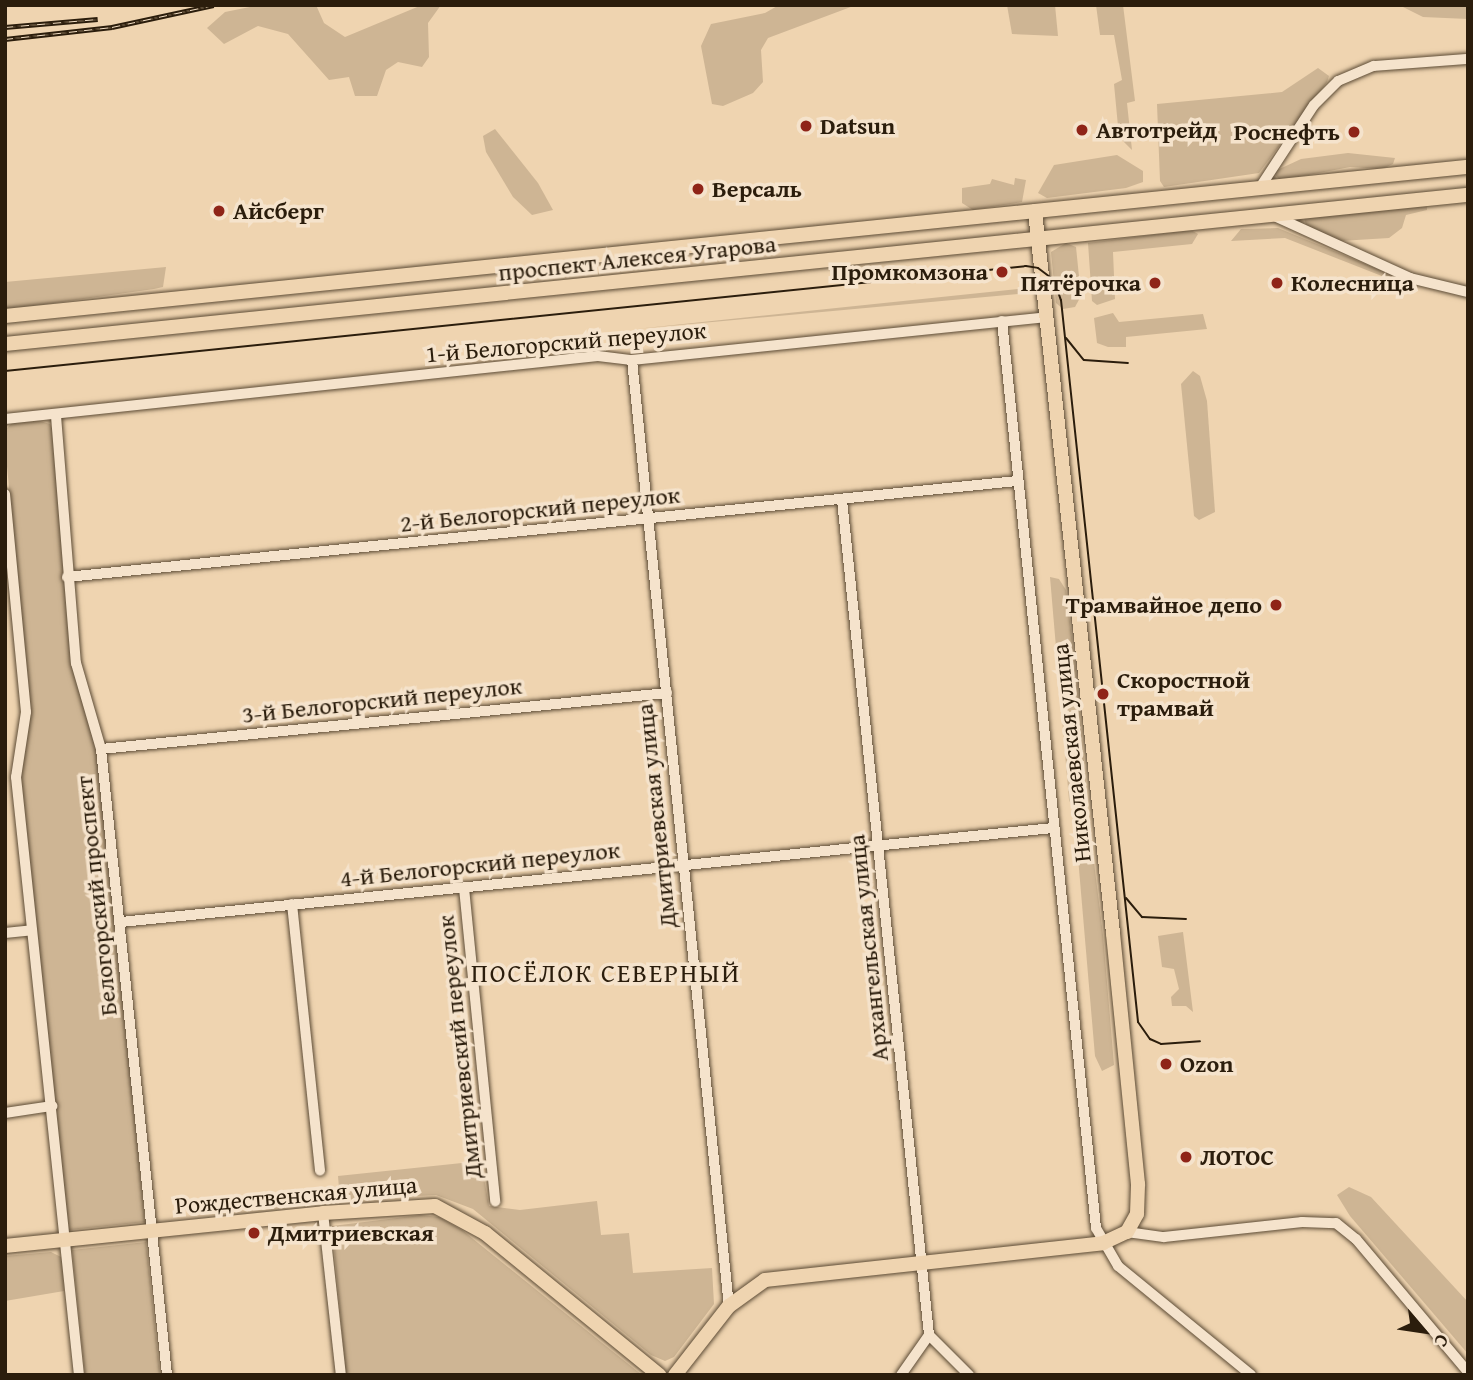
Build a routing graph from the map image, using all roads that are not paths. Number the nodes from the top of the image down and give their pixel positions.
1 (1468, 59) edge
2 (1468, 167) edge
3 (1259, 189) junction
4 (1468, 195) edge
5 (1035, 211) junction
6 (1272, 215) junction
7 (1039, 240) junction
8 (1468, 292) edge
9 (5, 316) edge
10 (1047, 317) junction
11 (1002, 321) junction
12 (5, 344) edge
13 (632, 359) junction
14 (56, 416) junction
15 (5, 419) edge
16 (1017, 481) junction
17 (5, 494) edge
18 (842, 500) junction
19 (648, 519) junction
20 (67, 577) junction
21 (9, 584) edge
22 (667, 693) junction
23 (101, 749) junction
24 (11, 758) edge
25 (1053, 828) junction
26 (878, 845) junction
27 (685, 865) junction
28 (464, 888) junction
29 (292, 904) junction
30 (121, 922) junction
31 (32, 930) junction
32 (5, 933) edge
33 (52, 1106) junction
34 (5, 1112) edge
35 (320, 1171) dead end
36 (495, 1201) dead end
37 (323, 1213) junction
38 (150, 1231) junction
39 (1127, 1232) junction
40 (68, 1240) junction
41 (1103, 1243) junction
42 (5, 1246) edge
43 (920, 1261) junction
44 (729, 1306) junction
45 (929, 1335) junction
46 (1468, 1372) edge
47 (79, 1375) edge
48 (167, 1375) edge
49 (341, 1375) edge
50 (659, 1375) edge
51 (675, 1375) edge
52 (901, 1375) edge
53 (969, 1375) edge
54 (1251, 1375) edge

1 - 3 street
2 - 3 main road, проспект Алексея Угарова
3 - 5 main road, проспект Алексея Угарова
4 - 6 main road, проспект Алексея Угарова
5 - 7 main road, Николаевская улица
5 - 9 main road, проспект Алексея Угарова
6 - 7 main road, проспект Алексея Угарова
6 - 8 street
7 - 10 main road, Николаевская улица
7 - 12 main road, проспект Алексея Угарова
10 - 11 street, 1-й Белогорский переулок
10 - 39 main road, Николаевская улица
11 - 13 street, 1-й Белогорский переулок
11 - 16 street, Николаевская улица
13 - 14 street, 1-й Белогорский переулок
13 - 19 street, Дмитриевская улица
14 - 15 street, 1-й Белогорский переулок
14 - 20 street, Белогорский проспект
16 - 18 street, 2-й Белогорский переулок
16 - 25 street, Николаевская улица
17 - 21 street
18 - 19 street, 2-й Белогорский переулок
18 - 26 street, Архангельская улица
19 - 20 street, 2-й Белогорский переулок
19 - 22 street, Дмитриевская улица
20 - 23 street, Белогорский проспект
21 - 24 street
22 - 23 street, 3-й Белогорский переулок
22 - 27 street, Дмитриевская улица
23 - 30 street, Белогорский проспект
24 - 31 street
25 - 26 street, 4-й Белогорский переулок
25 - 41 street, Николаевская улица
26 - 27 street, 4-й Белогорский переулок
26 - 43 street, Архангельская улица
27 - 28 street, 4-й Белогорский переулок
27 - 44 street, Дмитриевская улица
28 - 29 street, 4-й Белогорский переулок
28 - 36 street, Дмитриевский переулок
29 - 30 street, 4-й Белогорский переулок
29 - 35 street
30 - 38 street, Белогорский проспект
31 - 32 street
31 - 33 street
33 - 34 street
33 - 40 street
37 - 38 main road, Рождественская улица
37 - 49 street
37 - 50 main road, Рождественская улица
38 - 40 main road, Рождественская улица
38 - 48 street, Белогорский проспект
39 - 41 main road
39 - 46 street
40 - 42 main road, Рождественская улица
40 - 47 street
41 - 43 main road
41 - 54 street, Николаевская улица
43 - 44 main road
43 - 45 street, Архангельская улица
44 - 51 main road
45 - 52 street
45 - 53 street

